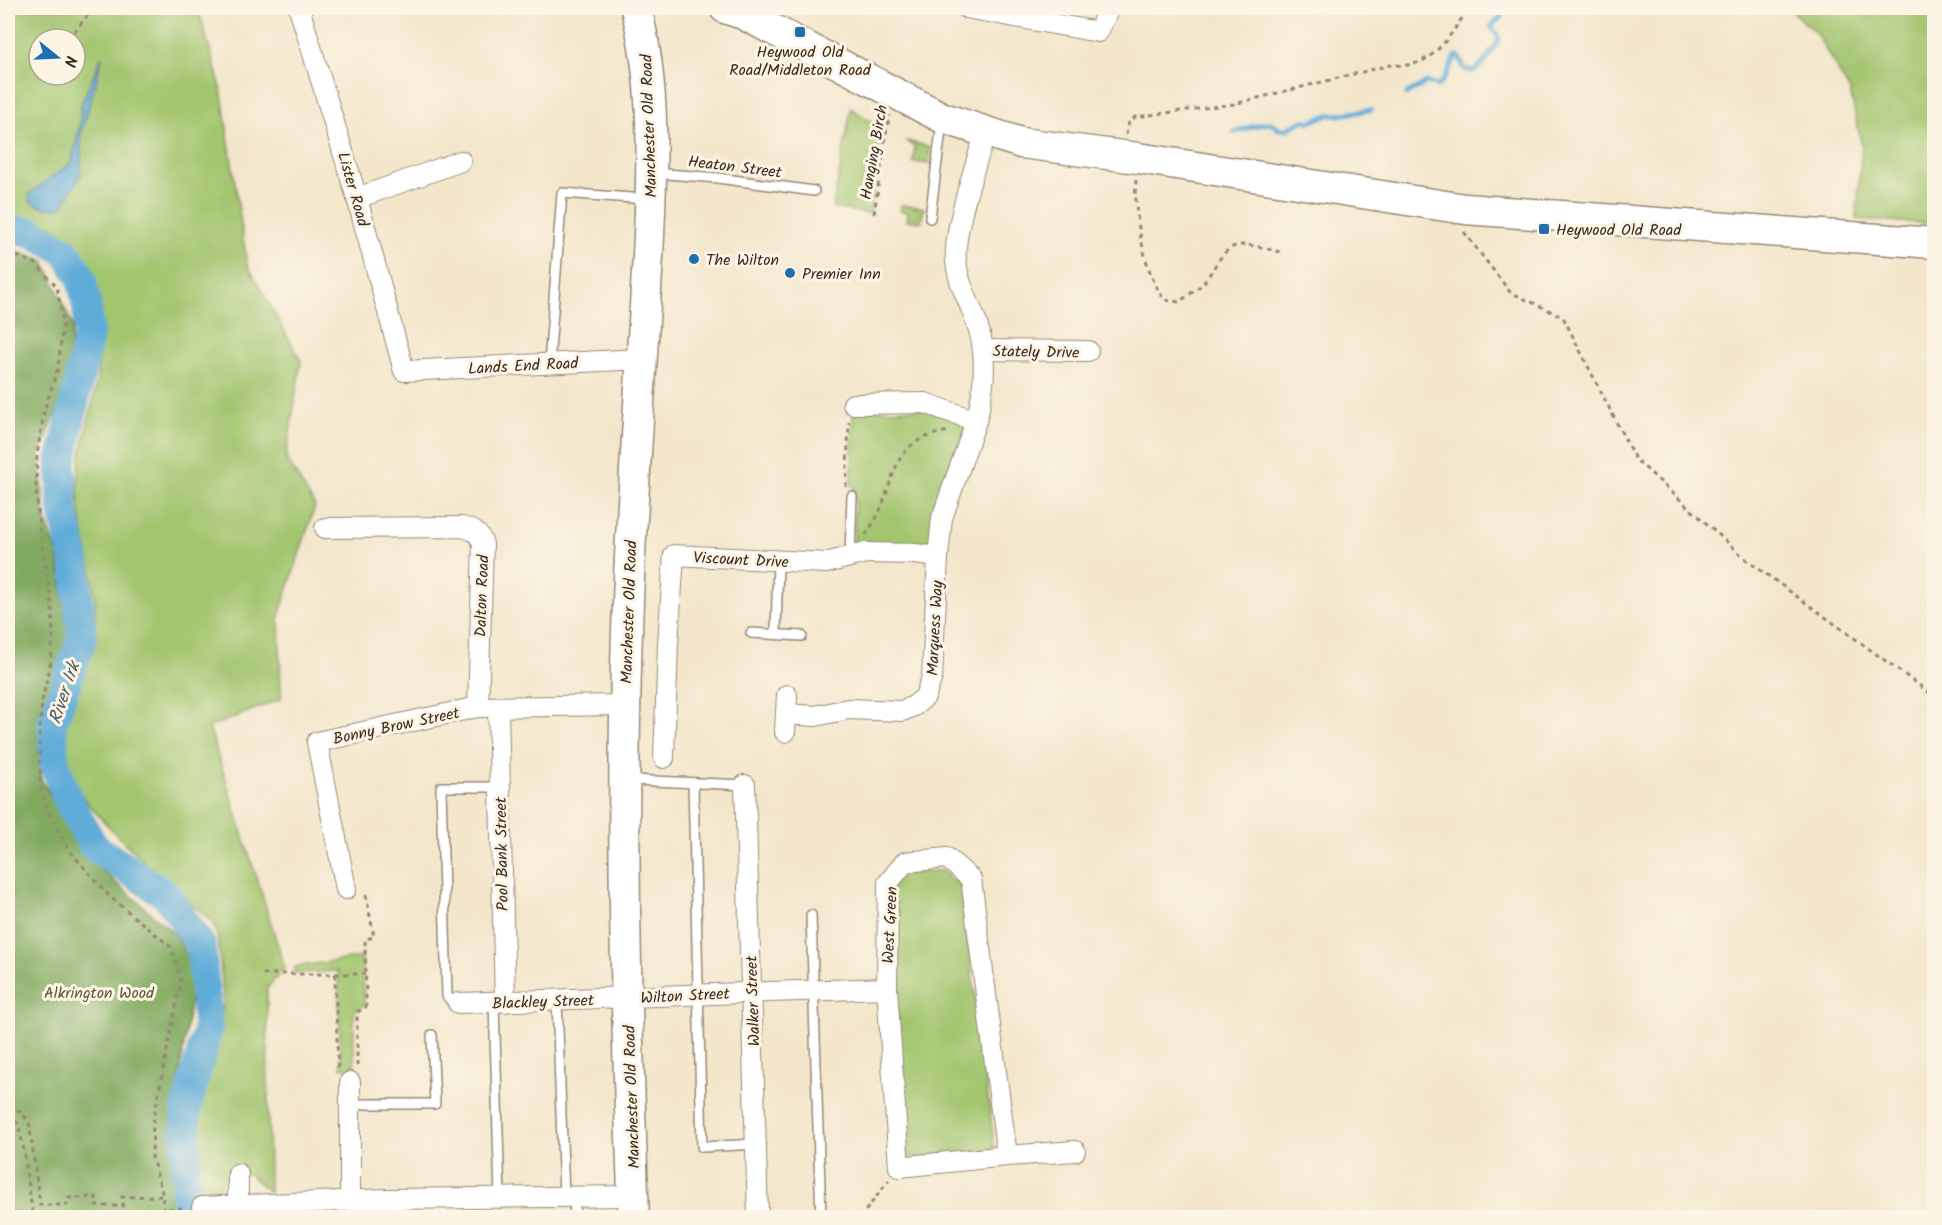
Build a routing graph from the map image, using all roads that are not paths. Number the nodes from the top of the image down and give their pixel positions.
1 (299, 8) edge
2 (636, 8) edge
3 (966, 8) edge
4 (1109, 8) edge
5 (738, 10) edge
6 (943, 118) junction
7 (986, 131) junction
8 (461, 161) dead end
9 (651, 186) junction
10 (814, 191) dead end
11 (357, 198) junction
12 (930, 218) dead end
13 (1935, 243) edge
14 (984, 350) junction
15 (1088, 351) dead end
16 (642, 359) junction
17 (549, 364) junction
18 (404, 371) joint
19 (853, 404) road end
20 (974, 428) junction
21 (852, 496) road end
22 (325, 528) dead end
23 (858, 554) junction
24 (938, 557) junction
25 (778, 561) junction
26 (751, 633) dead end
27 (776, 634) junction
28 (802, 636) dead end
29 (624, 705) junction
30 (478, 707) junction
31 (498, 707) junction
32 (786, 714) dead end
33 (664, 758) dead end
34 (624, 780) junction
35 (693, 783) junction
36 (745, 785) joint
37 (500, 787) junction
38 (346, 889) road end
39 (811, 915) dead end
40 (887, 988) junction
41 (814, 991) junction
42 (752, 992) junction
43 (698, 995) junction
44 (628, 998) junction
45 (557, 1000) junction
46 (500, 1002) junction
47 (458, 1003) joint
48 (432, 1035) dead end
49 (350, 1082) road end
50 (350, 1104) junction
51 (756, 1144) junction
52 (1075, 1151) dead end
53 (1007, 1156) junction
54 (238, 1174) dead end
55 (500, 1198) junction
56 (569, 1198) junction
57 (350, 1200) junction
58 (238, 1205) junction
59 (202, 1207) dead end
60 (634, 1207) edge
61 (386, 1208) edge
62 (575, 1218) edge
63 (758, 1218) edge
64 (821, 1218) edge

1 - 11 street, Lister Road
2 - 9 main road, Manchester Old Road
3 - 4 street
5 - 6 main road
6 - 7 main road
6 - 12 lane
7 - 13 main road
7 - 14 street, Marquess Way
8 - 11 street
9 - 10 lane, Heaton Street
9 - 16 main road, Manchester Old Road
9 - 17 lane, Heaton Street
11 - 18 street, Lister Road
14 - 15 street, Stately Drive
14 - 20 street, Marquess Way
16 - 17 street, Lands End Road
16 - 29 main road, Manchester Old Road
17 - 18 street, Lands End Road
19 - 20 street
20 - 24 street, Marquess Way
21 - 23 lane
22 - 30 street, Dalton Road
23 - 24 street, Viscount Drive
23 - 25 street, Viscount Drive
24 - 32 street, Marquess Way
25 - 27 lane
25 - 33 street, Viscount Drive
26 - 27 lane
27 - 28 lane
29 - 31 street, Bonny Brow Street
29 - 34 main road, Manchester Old Road
30 - 31 street, Bonny Brow Street
30 - 38 street, Bonny Brow Street
31 - 37 street, Pool Bank Street
34 - 35 lane
34 - 44 main road, Manchester Old Road
35 - 36 lane
35 - 43 lane
36 - 42 street, Walker Street
37 - 46 street, Pool Bank Street
37 - 47 lane
39 - 41 lane
40 - 41 street, Wilton Street
40 - 53 street, West Green
40 - 53 street, West Green
41 - 42 street, Wilton Street
41 - 64 lane
42 - 43 street, Wilton Street
42 - 51 street, Walker Street
43 - 44 street, Wilton Street
43 - 51 lane
44 - 45 street, Blackley Street
44 - 60 main road, Manchester Old Road
45 - 46 street, Blackley Street
45 - 56 lane
46 - 47 street, Blackley Street
46 - 55 lane
48 - 50 lane
49 - 50 street
50 - 57 street
51 - 63 street, Walker Street
52 - 53 street
54 - 58 street
55 - 56 street
55 - 61 street
56 - 60 street
56 - 62 lane
57 - 58 street
57 - 61 street
58 - 59 street

